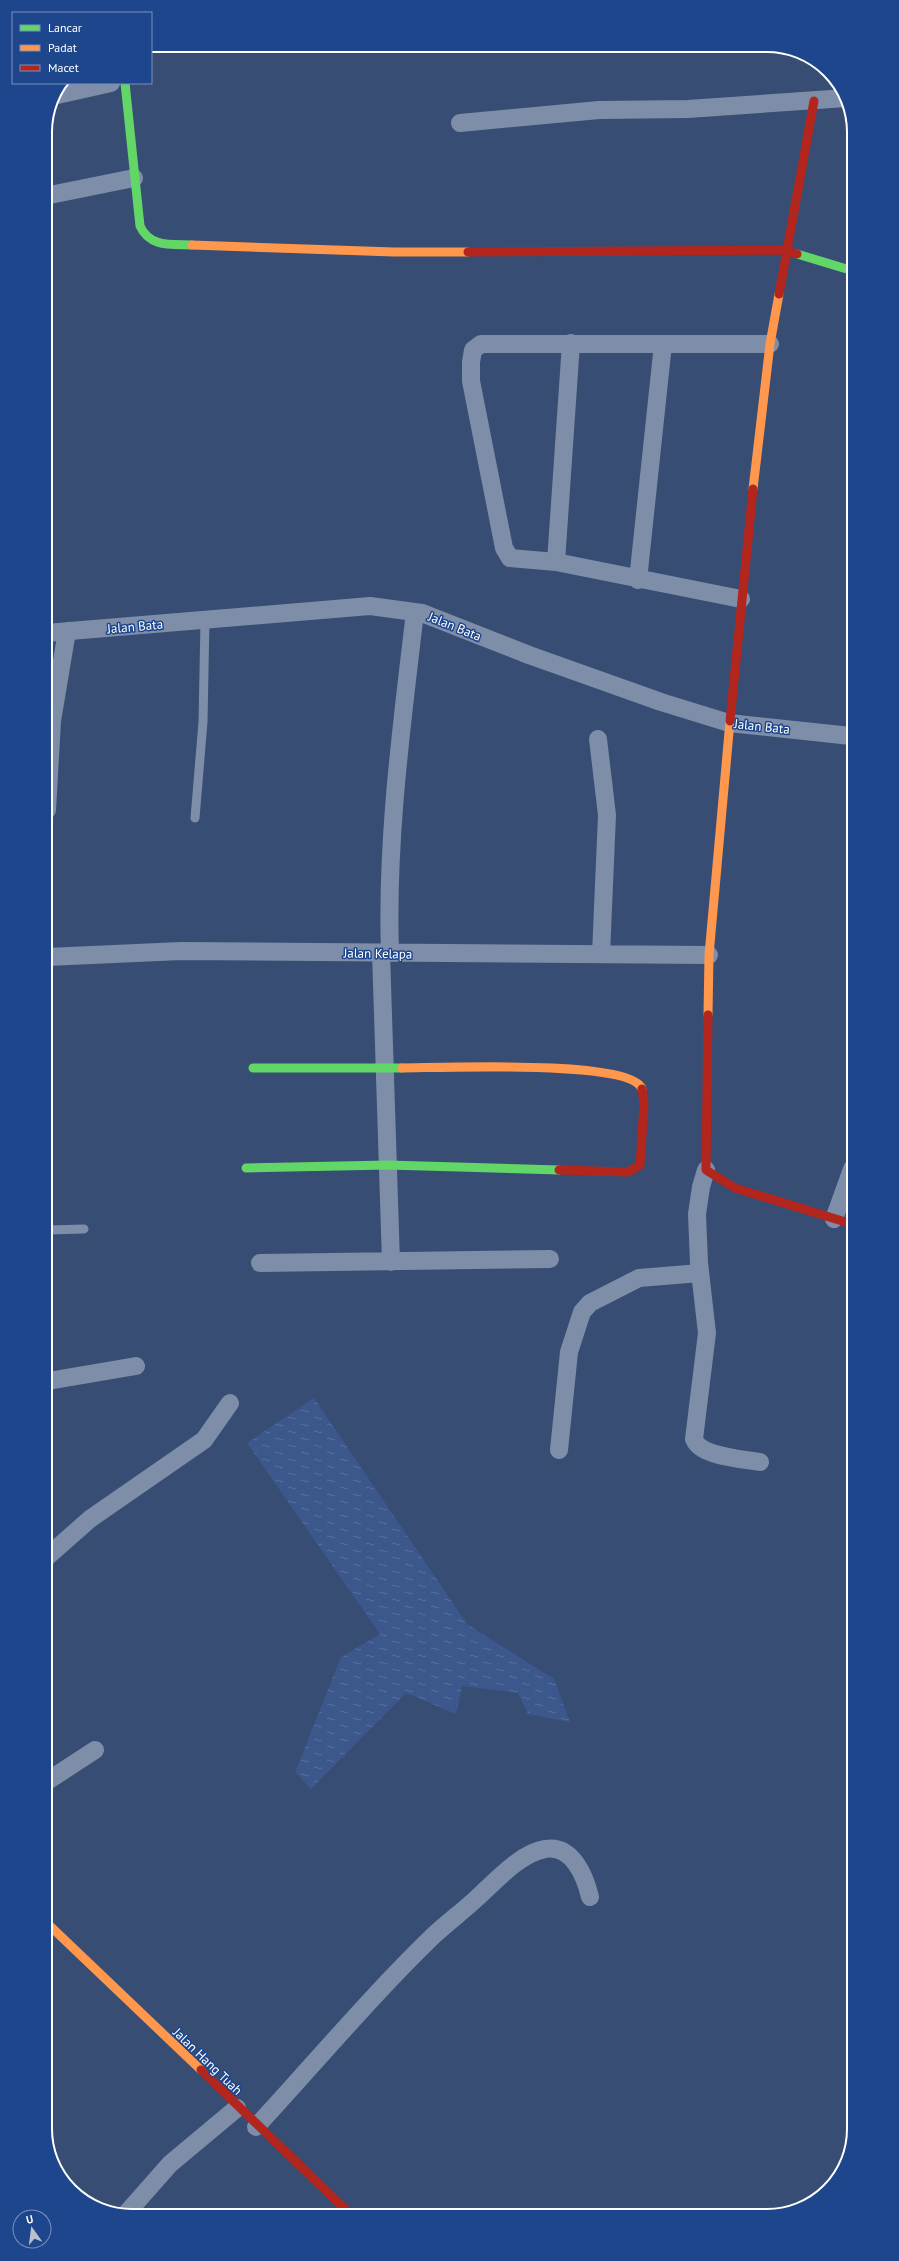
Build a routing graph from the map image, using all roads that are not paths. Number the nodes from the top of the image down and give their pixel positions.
1 (107, 84) edge
2 (125, 84) edge
3 (61, 94) edge
4 (840, 99) edge
5 (814, 101) junction
6 (460, 123) dead end
7 (134, 178) junction
8 (52, 195) edge
9 (785, 250) junction
10 (847, 269) edge
11 (571, 343) junction
12 (663, 344) junction
13 (770, 344) junction
14 (556, 562) junction
15 (638, 580) junction
16 (742, 599) junction
17 (415, 612) junction
18 (205, 620) junction
19 (67, 631) junction
20 (52, 632) edge
21 (52, 721) edge
22 (729, 723) junction
23 (847, 736) edge
24 (598, 739) dead end
25 (195, 818) dead end
26 (385, 953) junction
27 (601, 954) junction
28 (710, 955) junction
29 (52, 957) edge
30 (253, 1068) dead end
31 (386, 1068) junction
32 (388, 1165) junction
33 (246, 1168) dead end
34 (706, 1170) junction
35 (847, 1183) edge
36 (834, 1219) junction
37 (847, 1223) edge
38 (52, 1230) edge
39 (84, 1230) dead end
40 (550, 1259) dead end
41 (391, 1262) junction
42 (260, 1263) dead end
43 (700, 1273) junction
44 (136, 1366) dead end
45 (52, 1380) edge
46 (230, 1403) dead end
47 (559, 1450) dead end
48 (760, 1462) dead end
49 (52, 1552) edge
50 (95, 1750) dead end
51 (52, 1778) edge
52 (590, 1897) dead end
53 (52, 1928) edge
54 (237, 2108) junction
55 (256, 2126) junction
56 (130, 2209) edge
57 (345, 2209) edge

1 - 3 street
2 - 7 street
4 - 5 street
5 - 6 street
5 - 9 street
7 - 8 street
7 - 9 street
9 - 10 street
9 - 13 street
11 - 12 street
11 - 14 street
11 - 14 street
12 - 13 street
12 - 15 street
13 - 16 street
14 - 15 street
15 - 16 street
16 - 22 street
17 - 18 street, Jalan Bata
17 - 22 street, Jalan Bata
17 - 26 street
18 - 19 street, Jalan Bata
18 - 25 lane
19 - 20 street, Jalan Bata
19 - 21 street
22 - 23 street, Jalan Bata
22 - 28 street
24 - 27 street
26 - 27 street, Jalan Kelapa
26 - 29 street, Jalan Kelapa
26 - 31 street
27 - 28 street, Jalan Kelapa
28 - 34 street
30 - 31 street
31 - 32 street
31 - 32 street
32 - 33 street
32 - 41 street
34 - 36 street
34 - 43 street
35 - 36 street
36 - 37 street
38 - 39 lane
40 - 41 street
41 - 42 street
43 - 47 street
43 - 48 street
44 - 45 street
46 - 49 street
50 - 51 street
52 - 55 street
53 - 54 street, Jalan Hang Tuah
54 - 55 street, Jalan Hang Tuah
54 - 56 street
55 - 57 street, Jalan Hang Tuah

